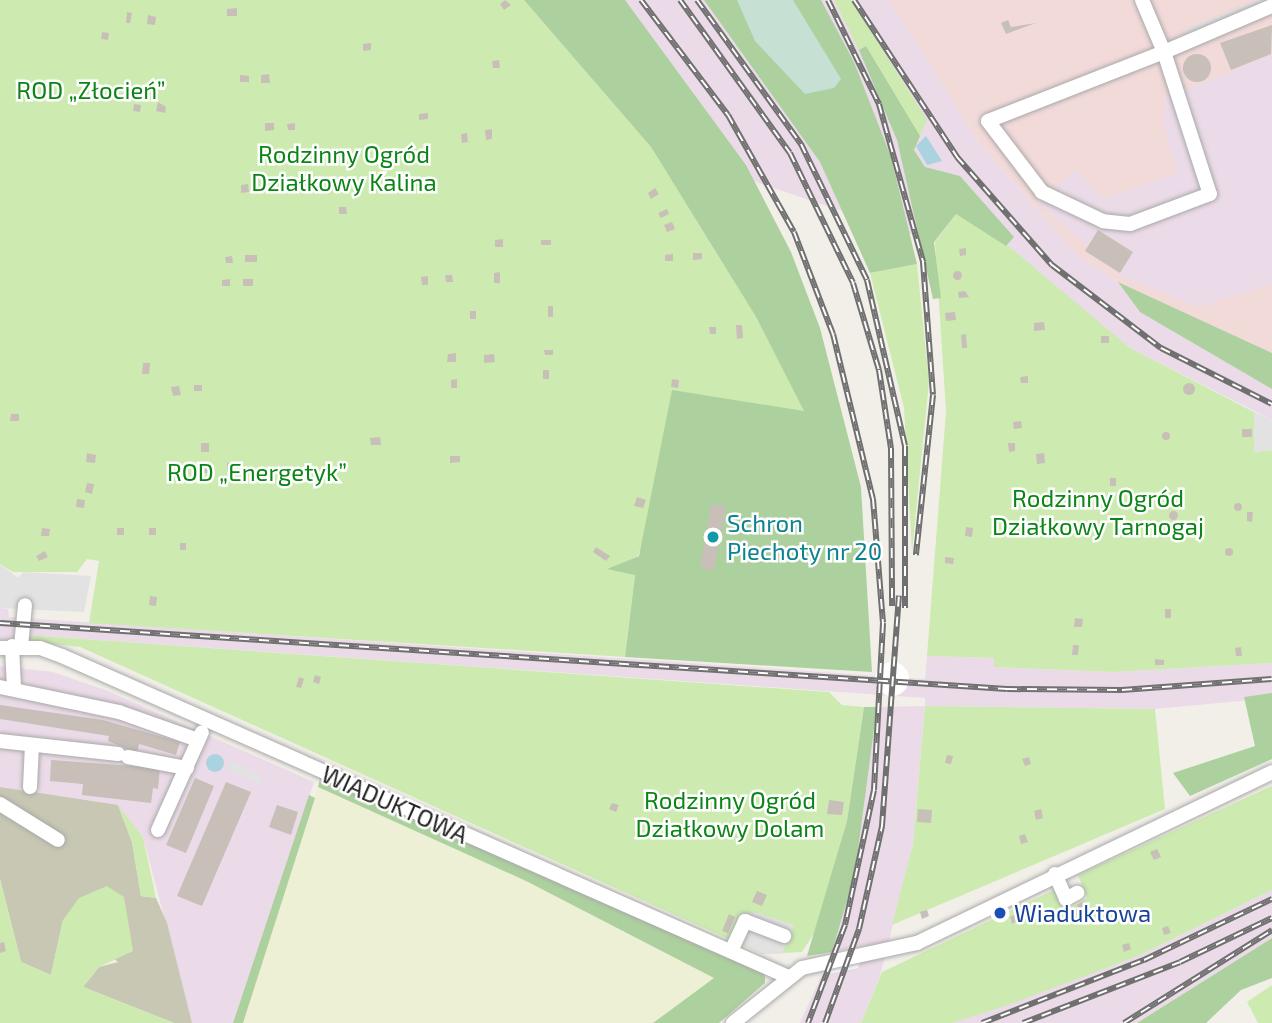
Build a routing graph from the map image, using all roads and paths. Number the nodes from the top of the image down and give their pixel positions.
1 (1142, 0) edge
2 (1272, 6) edge
3 (1164, 52) junction
4 (25, 605) dead end
5 (11, 647) edge
6 (7, 688) edge
7 (208, 720) junction
8 (198, 740) junction
9 (0, 741) edge
10 (32, 745) junction
11 (187, 768) junction
12 (1272, 772) edge
13 (30, 787) dead end
14 (0, 804) edge
15 (158, 830) dead end
16 (58, 840) dead end
17 (1055, 874) junction
18 (1077, 893) dead end
19 (784, 936) dead end
20 (732, 949) junction
21 (786, 976) junction
22 (733, 1023) edge

1 - 3 street
2 - 3 street
3 - 3 street
4 - 5 street
5 - 6 street
5 - 7 street, WIADUKTOWA
6 - 8 street
7 - 8 street
7 - 20 street, WIADUKTOWA
8 - 11 street
9 - 10 street
10 - 11 street
10 - 13 street
11 - 15 street
12 - 17 street
14 - 16 street
17 - 18 street
17 - 21 street
19 - 20 street
20 - 21 street, WIADUKTOWA
21 - 22 street

